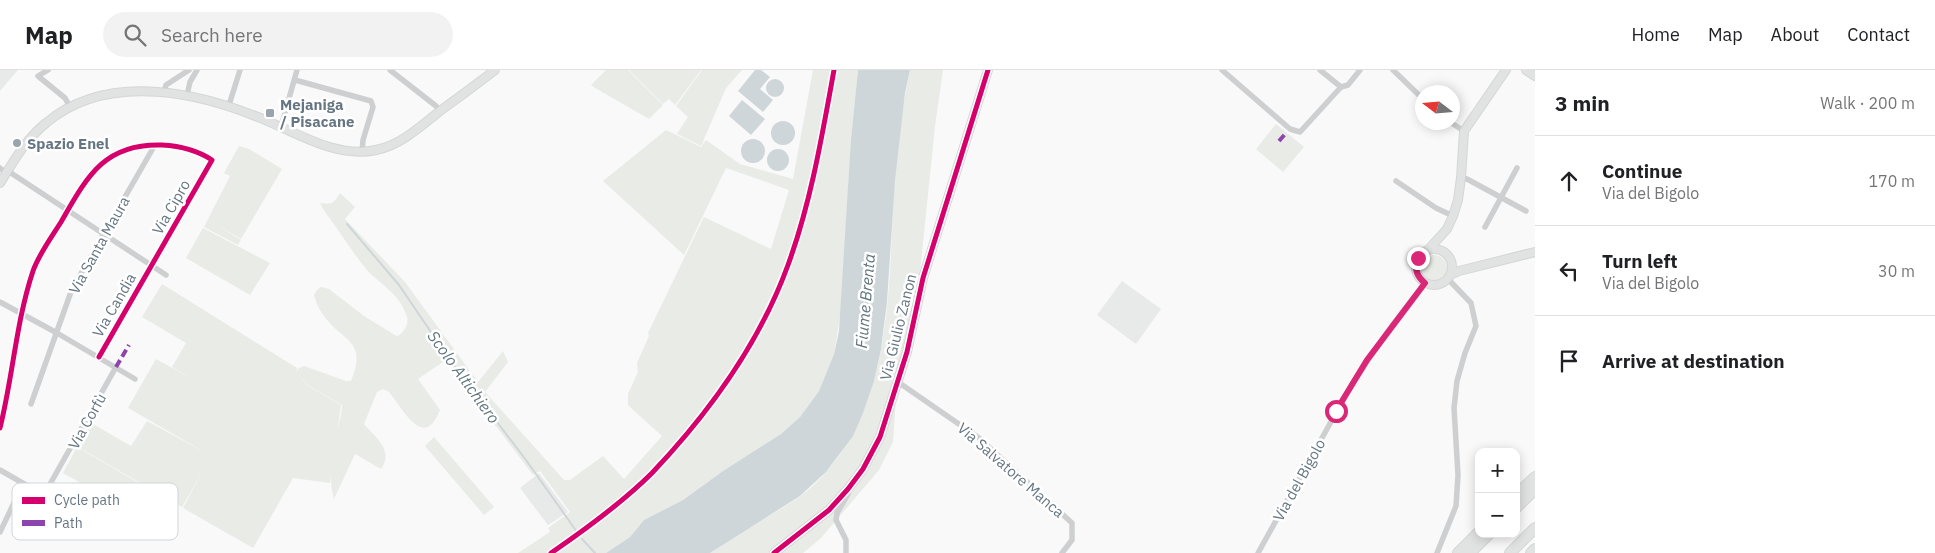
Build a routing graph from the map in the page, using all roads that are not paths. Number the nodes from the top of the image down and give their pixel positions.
1 (48, 70) edge
2 (189, 70) edge
3 (197, 70) edge
4 (240, 70) edge
5 (297, 70) edge
6 (390, 70) edge
7 (495, 70) edge
8 (988, 70) edge
9 (1222, 70) edge
10 (1320, 70) edge
11 (1360, 70) edge
12 (1393, 70) edge
13 (1506, 70) edge
14 (1526, 70) edge
15 (1535, 76) edge
16 (295, 80) junction
17 (1341, 87) junction
18 (1415, 91) edge
19 (164, 92) junction
20 (187, 95) junction
21 (229, 105) junction
22 (70, 107) junction
23 (440, 111) junction
24 (281, 127) junction
25 (1460, 129) edge
26 (1464, 131) junction
27 (153, 144) junction
28 (362, 152) junction
29 (1517, 168) dead end
30 (5, 171) edge
31 (1461, 178) junction
32 (1396, 181) dead end
33 (0, 183) edge
34 (1501, 198) junction
35 (68, 210) junction
36 (1526, 211) dead end
37 (1453, 216) junction
38 (1486, 227) dead end
39 (104, 234) junction
40 (1427, 251) junction
41 (1535, 252) edge
42 (151, 266) junction
43 (166, 275) dead end
44 (1449, 277) junction
45 (1425, 283) junction
46 (0, 302) edge
47 (22, 313) junction
48 (57, 333) junction
49 (99, 356) junction
50 (116, 367) junction
51 (135, 379) dead end
52 (898, 382) junction
53 (31, 404) dead end
54 (0, 428) edge
55 (0, 470) edge
56 (1535, 477) edge
57 (21, 483) edge
58 (51, 483) edge
59 (848, 489) junction
60 (1535, 489) edge
61 (1519, 493) edge
62 (1520, 504) edge
63 (12, 507) edge
64 (1535, 528) edge
65 (0, 532) edge
66 (1475, 536) edge
67 (1486, 538) edge
68 (1535, 549) edge
69 (774, 553) edge
70 (846, 553) edge
71 (1062, 553) edge
72 (1258, 553) edge
73 (1437, 553) edge
74 (1458, 553) edge
75 (1470, 553) edge
76 (1510, 553) edge
77 (1531, 553) edge

1 - 22 street
2 - 19 street
3 - 20 street
4 - 21 street
5 - 16 street
6 - 23 street
7 - 23 street
8 - 52 street, Via Giulio Zanon
9 - 17 street
10 - 17 street
11 - 17 street
12 - 18 street
13 - 26 street
14 - 15 street
16 - 24 street
16 - 28 street
19 - 20 street
19 - 22 street
20 - 21 street
21 - 24 street
22 - 30 street
23 - 28 street
24 - 28 street
25 - 26 street
26 - 31 street
27 - 35 street
27 - 39 street, Via Santa Maura
27 - 42 street, Via Cipro
29 - 34 street
30 - 33 street
30 - 35 street
31 - 34 street
31 - 37 street
32 - 37 street
34 - 36 street
34 - 38 street
35 - 39 street
35 - 47 street
37 - 40 street
39 - 42 street
39 - 48 street, Via Santa Maura
40 - 44 street
40 - 45 street
41 - 44 street
42 - 43 street
42 - 49 street, Via Candia
44 - 45 street
44 - 73 street
45 - 72 street, Via del Bigolo
46 - 47 street, Via Candia
47 - 48 street, Via Candia
47 - 54 street
48 - 49 street, Via Candia
48 - 53 street, Via Santa Maura
49 - 50 street, Via Candia
50 - 51 street
50 - 58 street, Via Corfù
52 - 59 street, Via Giulio Zanon
52 - 71 street, Via Salvatore Manca
55 - 57 street
56 - 61 highway
59 - 69 street, Via Giulio Zanon
59 - 70 street
60 - 62 highway
63 - 65 street
64 - 76 highway
66 - 74 highway
67 - 75 highway
68 - 77 highway

